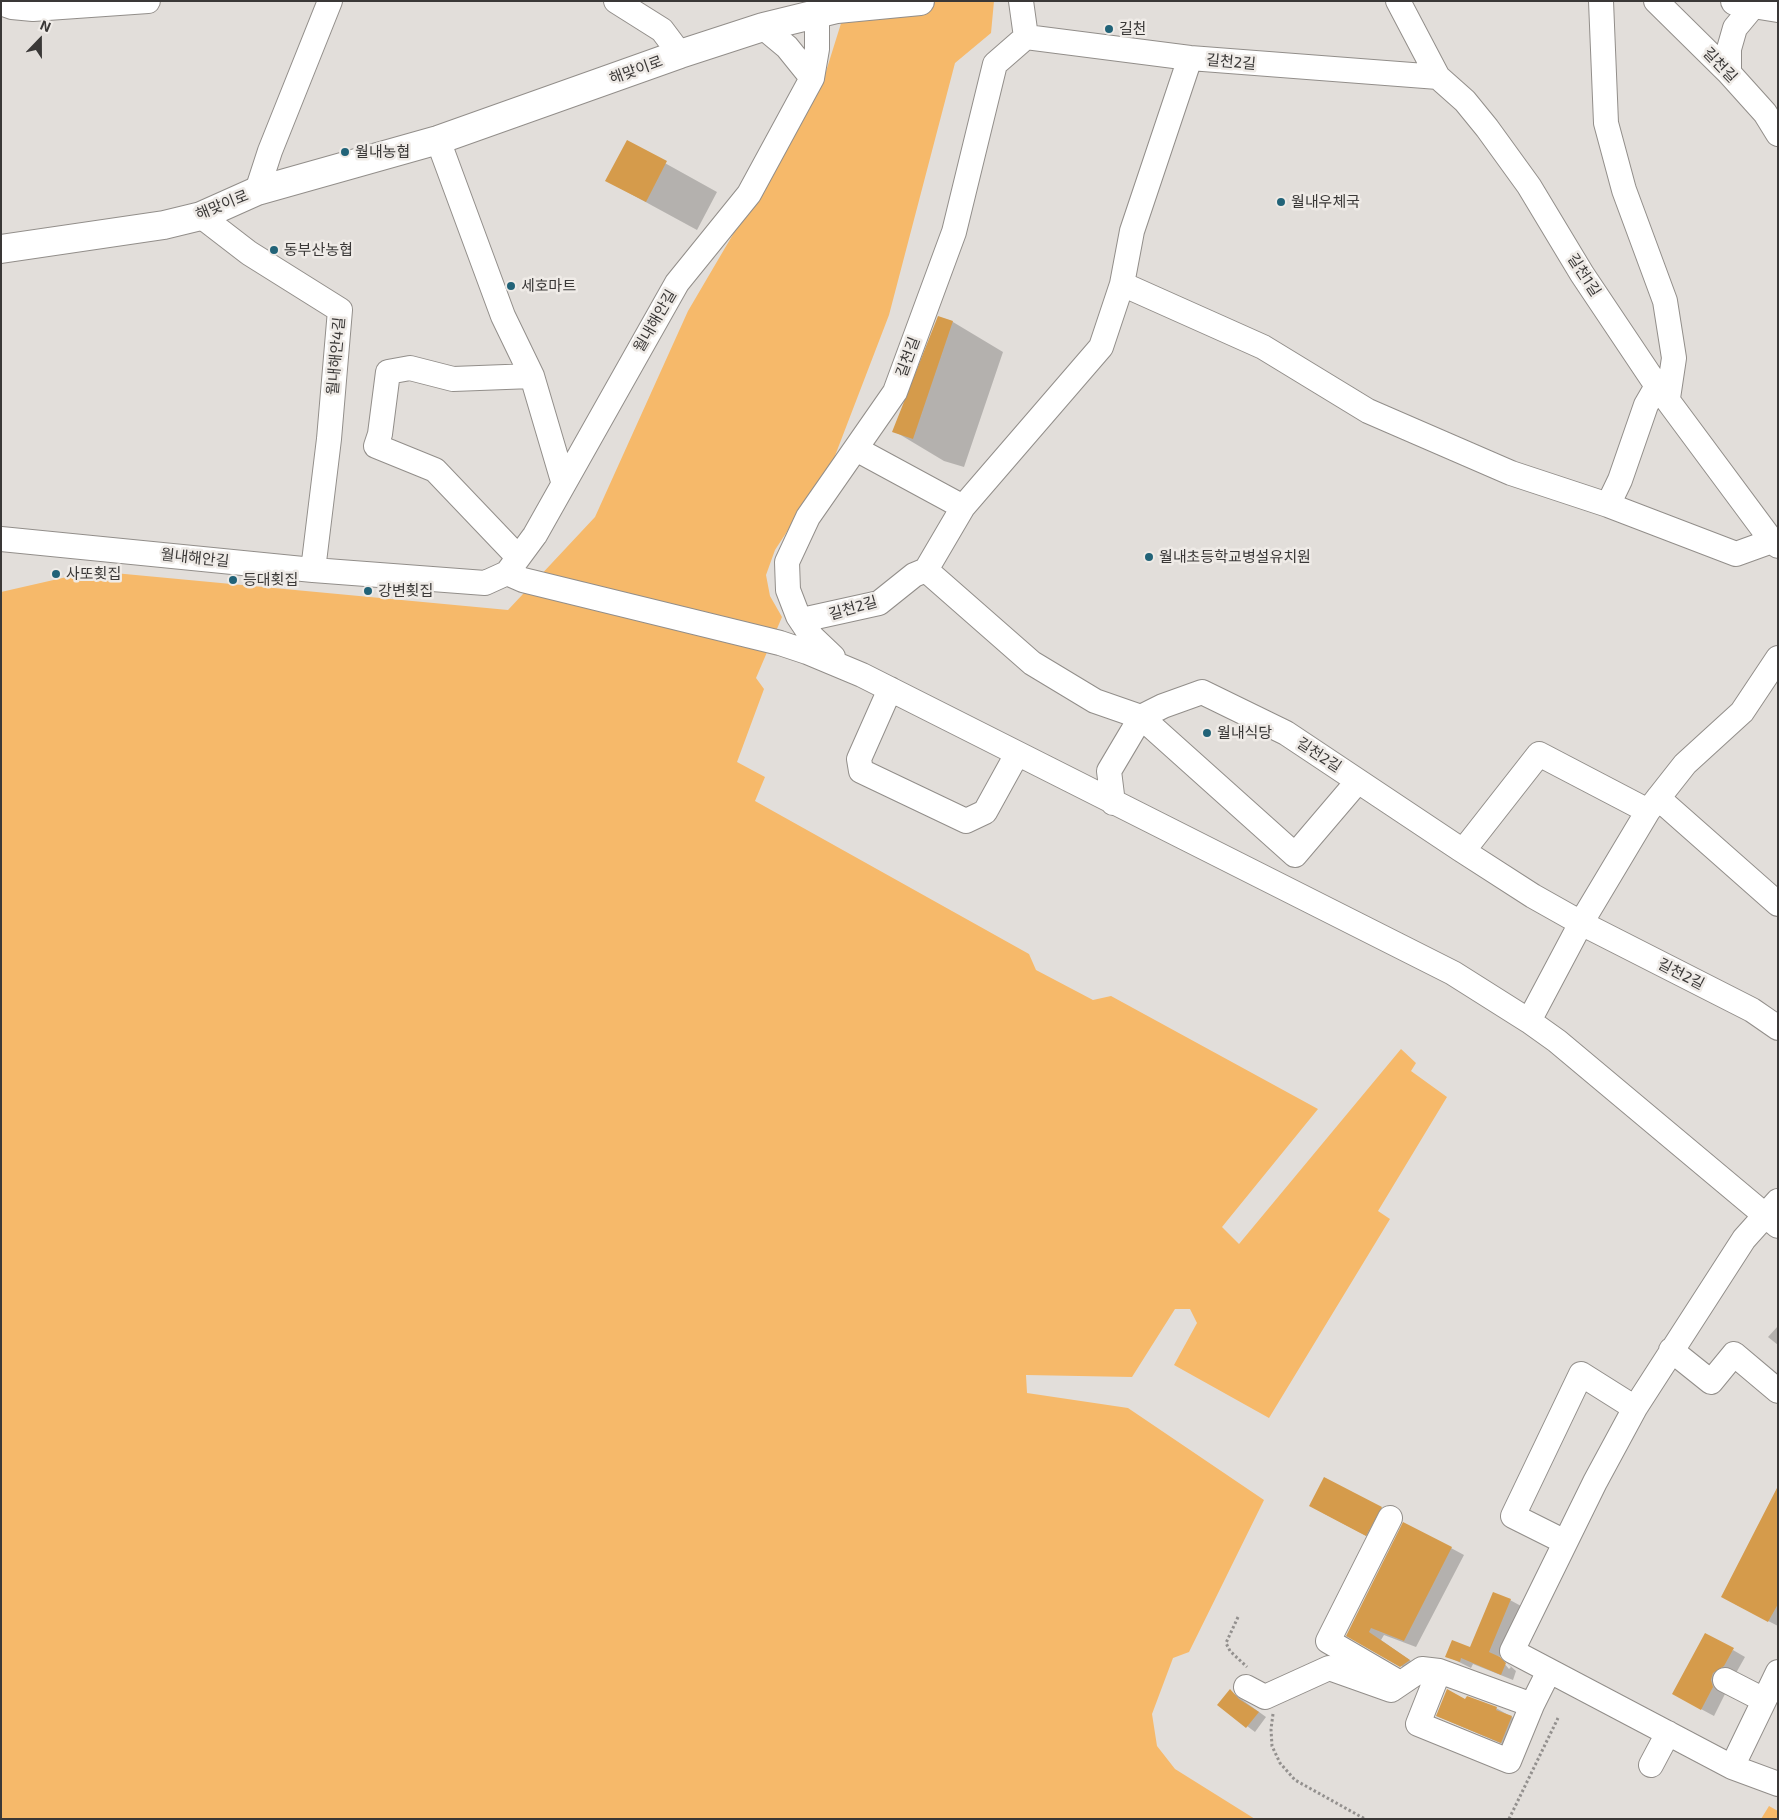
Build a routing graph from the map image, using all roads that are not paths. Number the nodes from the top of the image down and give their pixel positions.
1 (148, 1) edge
2 (330, 1) edge
3 (616, 1) edge
4 (920, 1) edge
5 (1020, 1) edge
6 (1398, 1) edge
7 (1601, 1) edge
8 (1656, 1) edge
9 (1, 2) edge
10 (1756, 5) edge
11 (827, 11) junction
12 (764, 27) junction
13 (1026, 37) junction
14 (680, 54) junction
15 (1190, 58) junction
16 (1729, 73) junction
17 (1438, 77) junction
18 (812, 78) junction
19 (1771, 113) edge
20 (1778, 134) edge
21 (438, 140) junction
22 (270, 151) junction
23 (292, 182) junction
24 (257, 191) junction
25 (201, 216) junction
26 (1, 249) edge
27 (1122, 284) junction
28 (532, 376) junction
29 (1662, 392) junction
30 (856, 449) junction
31 (564, 481) junction
32 (1608, 505) junction
33 (963, 507) junction
34 (1, 539) edge
35 (1775, 543) edge
36 (313, 570) junction
37 (516, 570) junction
38 (926, 570) junction
39 (802, 620) junction
40 (1778, 658) edge
41 (862, 675) junction
42 (890, 689) junction
43 (1141, 717) junction
44 (1017, 754) junction
45 (1358, 781) junction
46 (1113, 803) junction
47 (1653, 805) junction
48 (1463, 851) junction
49 (1778, 904) edge
50 (1581, 923) junction
51 (1521, 1016) junction
52 (1778, 1028) edge
53 (1773, 1214) edge
54 (1671, 1350) junction
55 (1778, 1391) edge
56 (1635, 1408) junction
57 (1390, 1518) dead end
58 (1565, 1542) junction
59 (1439, 1671) junction
60 (1550, 1671) junction
61 (1778, 1672) edge
62 (1724, 1680) dead end
63 (1401, 1683) junction
64 (1256, 1692) road end
65 (1764, 1700) junction
66 (1532, 1705) junction
67 (1668, 1733) junction
68 (1651, 1765) dead end
69 (1732, 1767) junction
70 (1772, 1781) edge

1 - 9 street
2 - 22 street
3 - 14 street
4 - 11 main road, 해맞이로
5 - 13 street
6 - 17 street, 길천1길
7 - 29 street
8 - 16 street, 길천길
10 - 16 street
11 - 12 main road, 해맞이로
11 - 18 street, 월내해안길
12 - 14 main road, 해맞이로
12 - 18 street
13 - 15 street, 길천2길
13 - 30 street, 길천길
14 - 21 main road, 해맞이로
15 - 17 street, 길천2길
15 - 27 street, 길천2길
16 - 19 street, 길천길
17 - 29 street, 길천1길
18 - 31 street, 월내해안길
19 - 20 street, 길천길
21 - 23 main road, 해맞이로
21 - 28 street
22 - 23 street
22 - 24 street
23 - 24 main road, 해맞이로
24 - 25 main road, 해맞이로
25 - 26 main road, 해맞이로
25 - 36 street, 월내해안4길
27 - 32 street
27 - 33 street, 길천2길
28 - 31 street
28 - 37 street
29 - 32 street
29 - 35 street, 길천1길
30 - 33 street
30 - 39 street, 길천길
31 - 37 street, 월내해안길
32 - 35 street
33 - 38 street, 길천2길
34 - 36 street, 월내해안길
36 - 37 street, 월내해안길
37 - 41 street
38 - 39 street, 길천2길
38 - 43 street
39 - 41 street, 길천길
40 - 47 street
41 - 42 street
42 - 44 street
42 - 44 street
43 - 45 street, 길천2길
43 - 45 street
43 - 46 street
44 - 46 street
45 - 48 street, 길천2길
46 - 51 street
47 - 48 street
47 - 49 street
47 - 50 street
48 - 50 street, 길천2길
50 - 51 street
50 - 52 street, 길천2길
51 - 53 street
53 - 54 street
54 - 55 street
54 - 56 street
56 - 58 street
56 - 58 street
57 - 63 street
58 - 60 street
59 - 63 street
59 - 66 street
59 - 66 street
60 - 66 street
60 - 67 street
61 - 65 street
62 - 65 street
63 - 64 street
65 - 69 street
67 - 68 street
67 - 69 street
69 - 70 street

